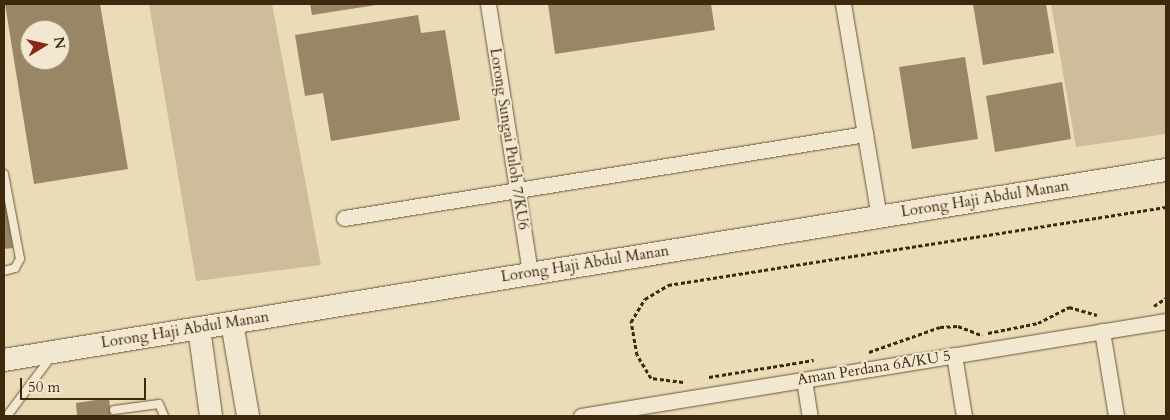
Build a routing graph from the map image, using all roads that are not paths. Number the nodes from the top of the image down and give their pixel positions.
1 (488, 4) edge
2 (843, 4) edge
3 (865, 134) junction
4 (1166, 170) edge
5 (4, 174) edge
6 (517, 192) junction
7 (879, 216) junction
8 (344, 218) dead end
9 (4, 271) edge
10 (530, 274) junction
11 (1166, 321) edge
12 (232, 322) junction
13 (198, 328) junction
14 (1102, 331) junction
15 (55, 352) junction
16 (954, 355) junction
17 (4, 360) edge
18 (804, 380) junction
19 (114, 410) dead end
20 (658, 410) edge
21 (7, 416) edge
22 (164, 416) edge
23 (211, 416) edge
24 (248, 416) edge
25 (581, 416) edge
26 (810, 416) edge
27 (964, 416) edge
28 (1116, 416) edge

1 - 6 street, Lorong Sungai Puloh 7/KU6
2 - 3 street
3 - 6 street
3 - 7 street
4 - 7 street, Lorong Haji Abdul Manan
5 - 9 lane
6 - 8 street
6 - 10 street, Lorong Sungai Puloh 7/KU6
7 - 10 street, Lorong Haji Abdul Manan
10 - 12 street, Lorong Haji Abdul Manan
11 - 14 street, Aman Perdana 6A/KU 5
12 - 13 street, Lorong Haji Abdul Manan
12 - 24 street
13 - 15 street, Lorong Haji Abdul Manan
13 - 23 street
14 - 16 street, Aman Perdana 6A/KU 5
14 - 28 street
15 - 17 street, Lorong Haji Abdul Manan
15 - 21 lane
16 - 18 street, Aman Perdana 6A/KU 5
16 - 27 street
18 - 20 street, Aman Perdana 6A/KU 5
18 - 26 street
19 - 22 lane
20 - 25 street, Aman Perdana 6A/KU 5

